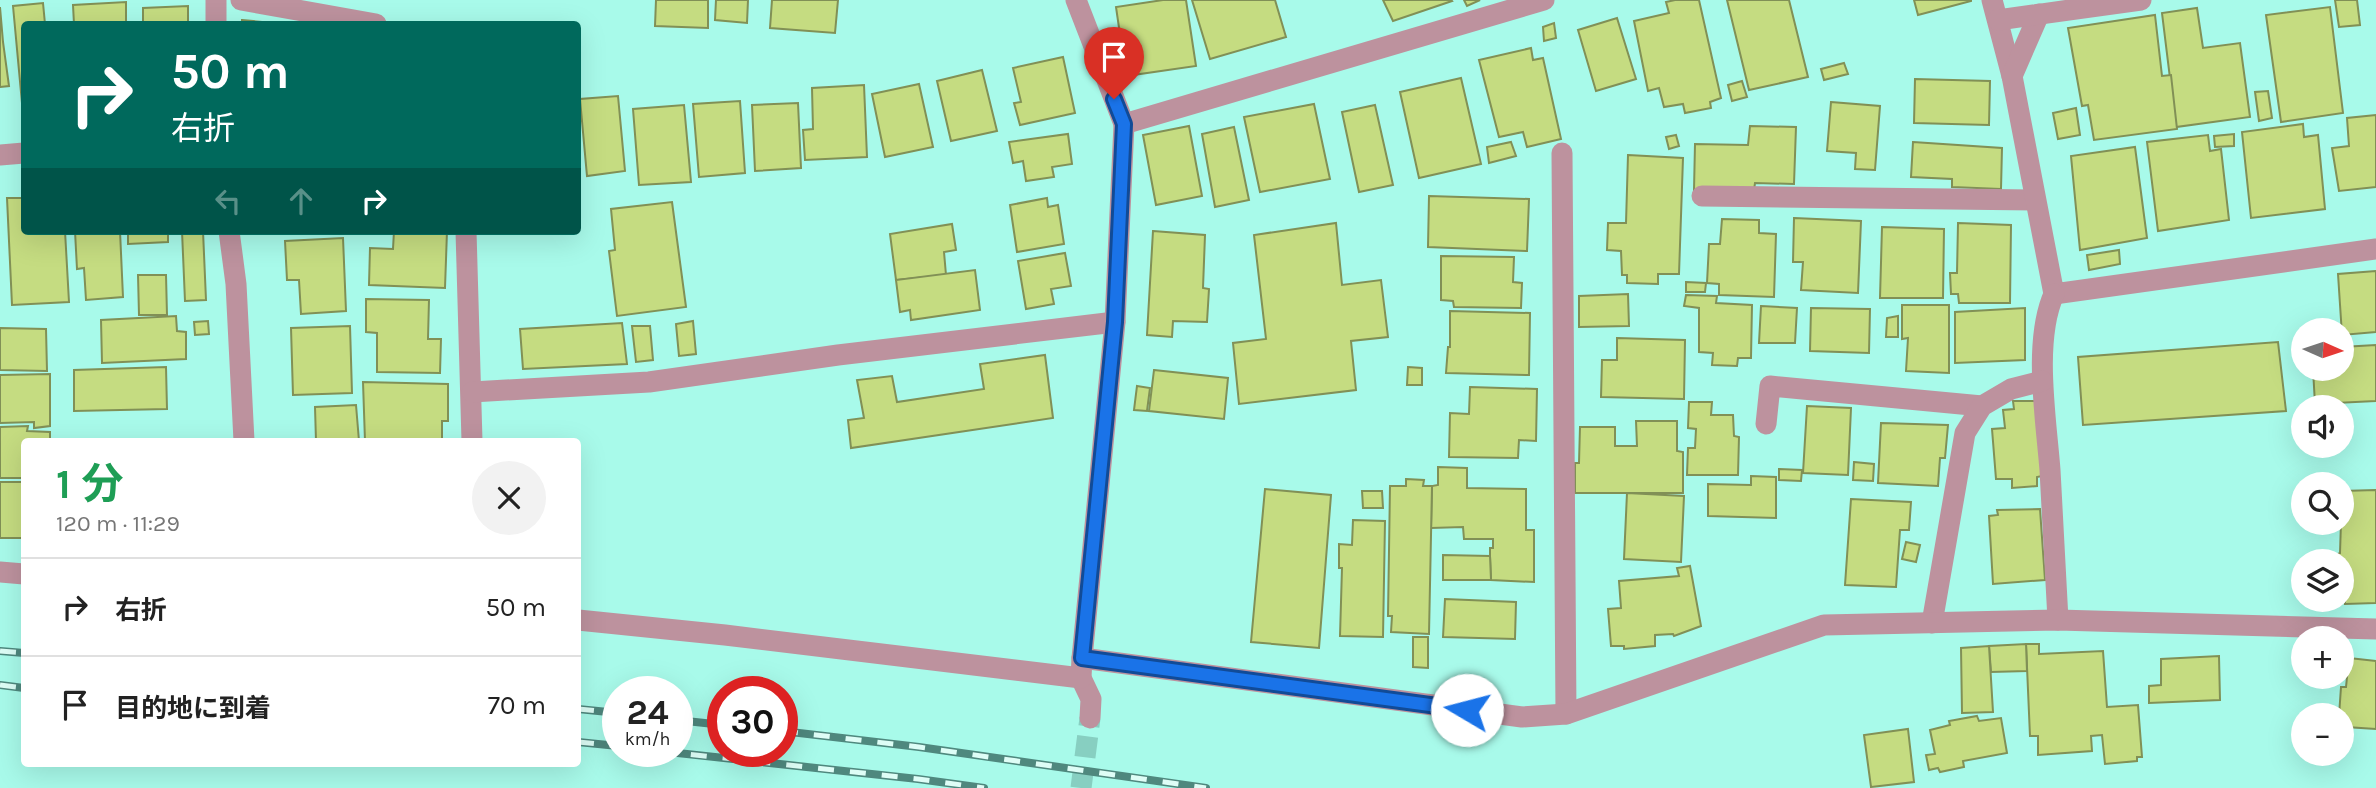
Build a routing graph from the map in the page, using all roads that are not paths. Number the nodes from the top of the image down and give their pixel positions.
1 (216, 0) edge
2 (241, 0) edge
3 (1076, 0) edge
4 (1544, 0) edge
5 (2141, 0) edge
6 (1995, 10) edge
7 (2039, 14) junction
8 (216, 21) edge
9 (359, 21) edge
10 (2012, 76) junction
11 (1124, 124) junction
12 (21, 153) edge
13 (1562, 153) dead end
14 (0, 155) edge
15 (1702, 196) dead end
16 (2035, 200) junction
17 (230, 235) edge
18 (466, 235) edge
19 (2376, 249) edge
20 (2054, 294) junction
21 (1115, 322) junction
22 (2042, 381) junction
23 (472, 393) junction
24 (1982, 406) junction
25 (1766, 424) dead end
26 (244, 438) edge
27 (472, 438) edge
28 (0, 572) edge
29 (21, 574) edge
30 (581, 620) edge
31 (2058, 620) junction
32 (1932, 623) junction
33 (2376, 629) edge
34 (1082, 668) junction
35 (1566, 714) junction
36 (1090, 718) tunnel mouth

1 - 8 street
2 - 9 street
3 - 11 street
4 - 11 street
5 - 7 street
6 - 7 street
6 - 10 street
7 - 10 street
10 - 16 street
11 - 21 street
12 - 14 street
13 - 35 street
15 - 16 street
16 - 20 street
17 - 26 street
18 - 23 street
19 - 20 street
20 - 22 street
21 - 23 street
21 - 34 street
22 - 24 street
22 - 31 street
23 - 27 street
24 - 25 street
24 - 32 street
28 - 29 street
30 - 34 street
31 - 32 street
31 - 33 street
32 - 35 street
34 - 35 street
34 - 36 street

